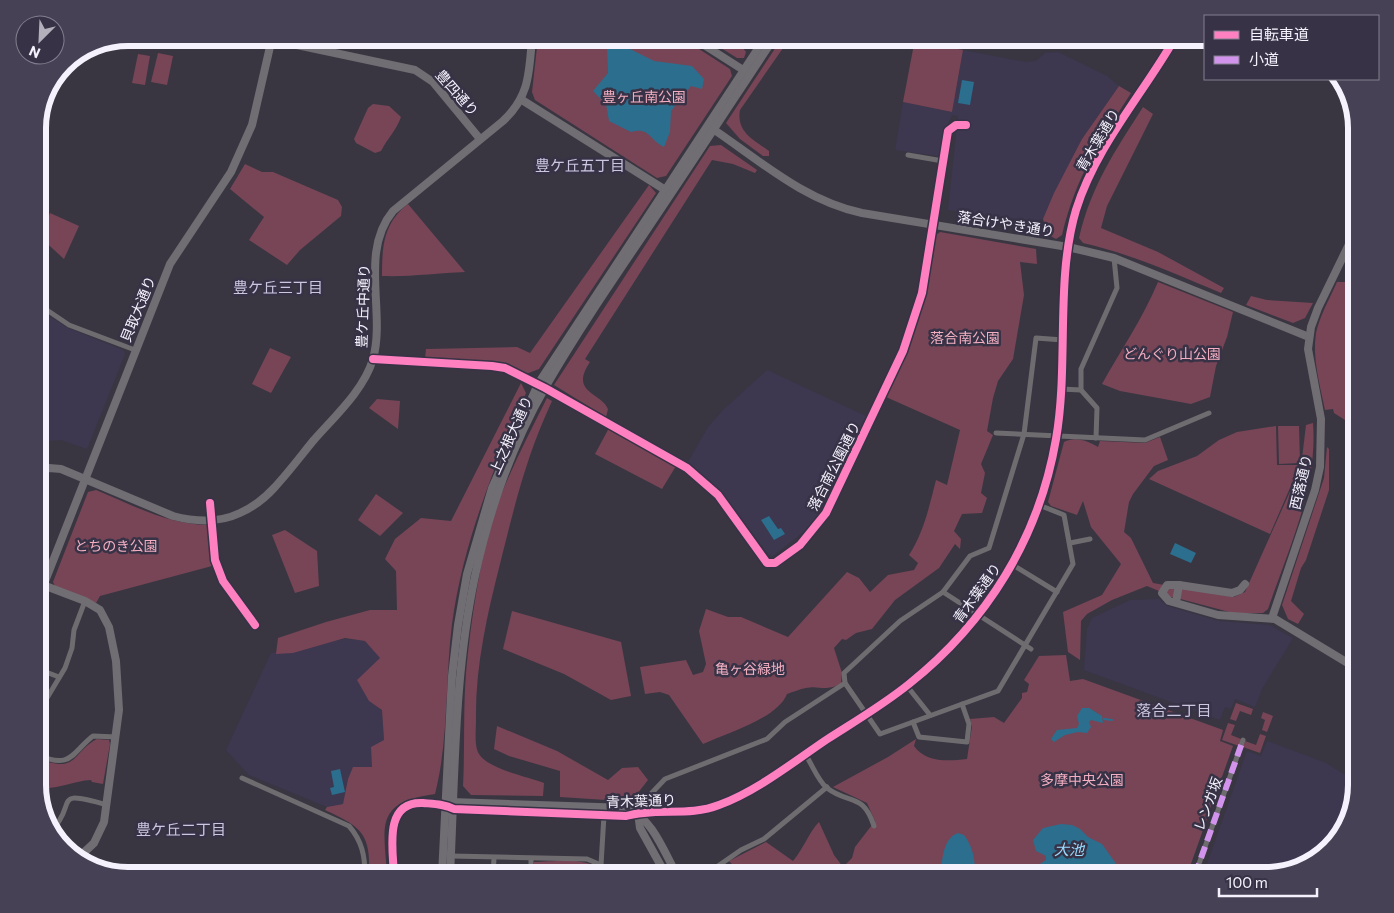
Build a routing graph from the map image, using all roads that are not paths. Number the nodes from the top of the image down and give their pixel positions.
1 (269, 46) edge
2 (306, 46) edge
3 (531, 46) edge
4 (705, 46) edge
5 (761, 46) edge
6 (768, 46) edge
7 (1170, 46) edge
8 (747, 73) junction
9 (522, 100) junction
10 (966, 126) dead end
11 (711, 127) junction
12 (480, 139) junction
13 (908, 155) dead end
14 (943, 160) junction
15 (667, 191) junction
16 (933, 225) junction
17 (1348, 246) edge
18 (1068, 247) junction
19 (1114, 258) junction
20 (46, 309) edge
21 (1309, 337) junction
22 (1063, 340) junction
23 (135, 350) junction
24 (373, 359) junction
25 (542, 386) junction
26 (1061, 389) junction
27 (1081, 390) junction
28 (1209, 413) dead end
29 (996, 432) dead end
30 (1024, 434) junction
31 (1057, 436) junction
32 (1096, 438) junction
33 (46, 469) edge
34 (84, 479) junction
35 (1039, 505) junction
36 (1090, 539) dead end
37 (1070, 543) junction
38 (1013, 565) junction
39 (46, 577) edge
40 (1244, 584) dead end
41 (1179, 585) junction
42 (46, 586) edge
43 (943, 592) junction
44 (1057, 592) junction
45 (85, 601) junction
46 (1176, 602) junction
47 (979, 615) junction
48 (1272, 618) junction
49 (1029, 647) junction
50 (1348, 663) edge
51 (46, 672) edge
52 (59, 677) junction
53 (845, 683) junction
54 (907, 686) junction
55 (46, 699) edge
56 (962, 704) junction
57 (867, 714) junction
58 (930, 715) junction
59 (913, 722) junction
60 (116, 737) junction
61 (1243, 740) dead end
62 (805, 754) junction
63 (46, 759) edge
64 (242, 778) dead end
65 (827, 787) junction
66 (454, 800) junction
67 (445, 804) junction
68 (555, 804) junction
69 (107, 805) junction
70 (454, 809) junction
71 (554, 813) junction
72 (638, 813) junction
73 (604, 815) junction
74 (57, 825) edge
75 (874, 826) dead end
76 (83, 853) edge
77 (451, 856) junction
78 (494, 858) junction
79 (531, 859) junction
80 (601, 865) joint
81 (364, 867) edge
82 (394, 867) edge
83 (442, 867) edge
84 (450, 867) edge
85 (494, 867) edge
86 (531, 867) edge
87 (661, 867) edge
88 (672, 867) edge
89 (716, 867) edge
90 (1198, 867) edge

1 - 23 street, 貝取大通り
2 - 12 street, 豊四通り
3 - 9 street, 豊ケ丘中通り
4 - 8 street
5 - 8 street, 上之根大通り
6 - 8 street, 上之根大通り
7 - 18 street, 青木葉通り
8 - 11 street, 上之根大通り
9 - 12 street, 豊ケ丘中通り
9 - 15 street
10 - 14 street
11 - 15 street, 上之根大通り
11 - 16 street, 落合けやき通り
12 - 24 street, 豊ケ丘中通り
13 - 14 street
14 - 16 street
15 - 25 street, 上之根大通り
16 - 18 street, 落合けやき通り
16 - 25 street, 落合南公園通り
17 - 21 street, 西落通り
18 - 19 street, 落合けやき通り
18 - 22 street, 青木葉通り
19 - 21 street, 落合けやき通り
19 - 27 street
20 - 23 street
21 - 48 street, 西落通り
22 - 26 street, 青木葉通り
22 - 30 street
23 - 34 street, 貝取大通り
24 - 25 street
24 - 34 street, 豊ケ丘中通り
25 - 66 street, 上之根大通り
25 - 67 street, 上之根大通り
26 - 27 street
26 - 31 street, 青木葉通り
27 - 32 street
28 - 32 street
29 - 30 street
30 - 31 street
30 - 43 street
31 - 32 street
31 - 35 street, 青木葉通り
33 - 34 street, 豊ケ丘中通り
34 - 39 street, 貝取大通り
35 - 37 street
35 - 38 street, 青木葉通り
36 - 37 street
37 - 44 street
38 - 44 street
38 - 47 street, 青木葉通り
40 - 41 street
41 - 46 street
41 - 46 street
42 - 45 street
43 - 47 street
43 - 53 street
44 - 49 street
45 - 52 street
45 - 60 street
46 - 48 street
47 - 49 street
47 - 54 street, 青木葉通り
48 - 50 street
49 - 56 street
51 - 52 street
52 - 55 street
53 - 57 street
53 - 72 street
54 - 57 street, 青木葉通り
54 - 58 street
56 - 58 street
56 - 59 street
57 - 59 street
57 - 62 street, 青木葉通り
58 - 59 street
60 - 63 street
60 - 69 street
61 - 90 street, レンガ坂
62 - 65 street
62 - 72 street, 青木葉通り
64 - 81 street
65 - 75 street
65 - 89 street
66 - 67 street, 青木葉通り
66 - 68 street, 青木葉通り
66 - 70 street, 上之根大通り
67 - 70 street
67 - 82 street
67 - 83 street, 上之根大通り
68 - 71 street
68 - 72 street, 青木葉通り
69 - 74 street
69 - 76 street
70 - 71 street, 青木葉通り
70 - 77 street, 上之根大通り
71 - 73 street, 青木葉通り
72 - 73 street, 青木葉通り
72 - 87 street
72 - 88 street
73 - 80 street
77 - 78 street
77 - 84 street, 上之根大通り
78 - 79 street
78 - 85 street
79 - 80 street
79 - 86 street

